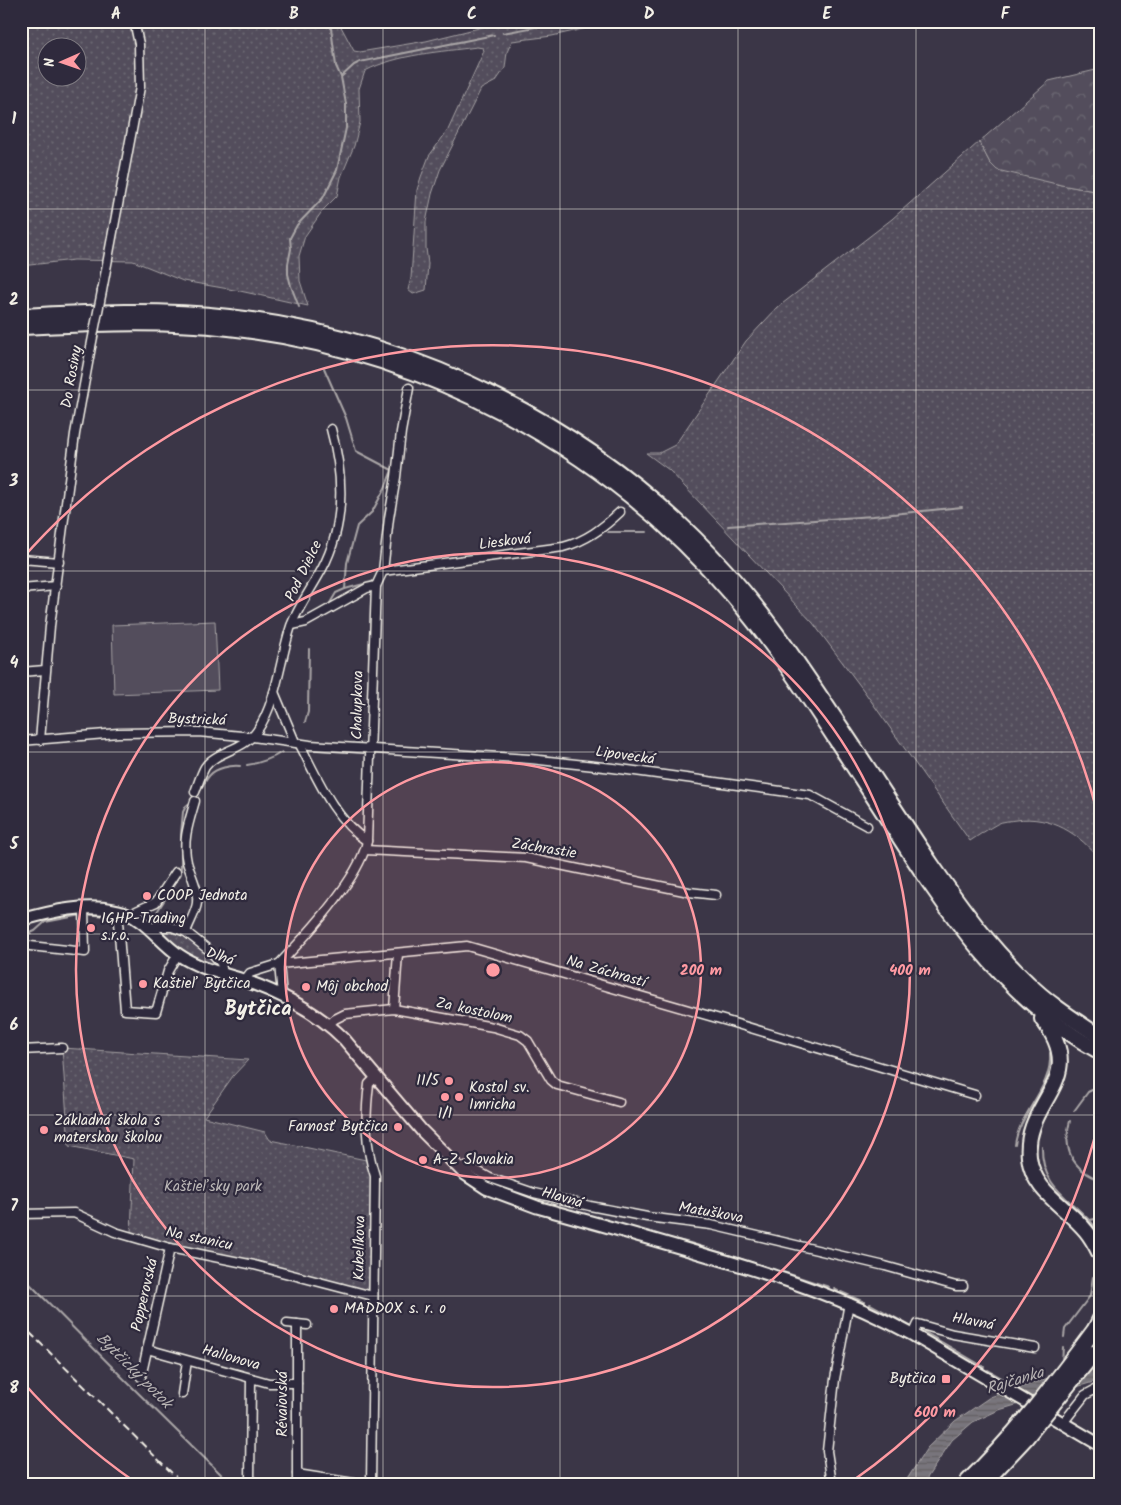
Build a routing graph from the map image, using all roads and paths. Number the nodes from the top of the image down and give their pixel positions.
1 (134, 21) edge
2 (21, 316) edge
3 (21, 327) edge
4 (409, 388) dead end
5 (331, 429) dead end
6 (620, 512) dead end
7 (21, 558) edge
8 (59, 562) junction
9 (382, 571) junction
10 (56, 586) junction
11 (376, 586) junction
12 (21, 589) edge
13 (292, 624) junction
14 (45, 670) junction
15 (21, 672) edge
16 (274, 692) junction
17 (253, 737) junction
18 (40, 740) junction
19 (21, 742) edge
20 (297, 742) junction
21 (371, 748) junction
22 (195, 792) dead end
23 (195, 801) dead end
24 (867, 826) dead end
25 (367, 841) junction
26 (365, 850) junction
27 (176, 872) dead end
28 (716, 895) dead end
29 (84, 912) junction
30 (130, 914) junction
31 (21, 920) edge
32 (118, 922) dead end
33 (149, 927) junction
34 (186, 932) junction
35 (21, 945) edge
36 (398, 953) junction
37 (178, 954) junction
38 (278, 964) junction
39 (223, 974) junction
40 (244, 980) junction
41 (282, 996) junction
42 (1030, 1002) junction
43 (394, 1009) junction
44 (328, 1024) junction
45 (1082, 1024) junction
46 (1100, 1030) edge
47 (1100, 1037) edge
48 (62, 1048) dead end
49 (21, 1050) edge
50 (1100, 1052) edge
51 (376, 1077) junction
52 (976, 1095) dead end
53 (619, 1102) dead end
54 (456, 1166) junction
55 (21, 1214) edge
56 (170, 1248) junction
57 (1100, 1254) edge
58 (963, 1286) dead end
59 (373, 1296) junction
60 (849, 1303) junction
61 (286, 1323) dead end
62 (1098, 1323) edge
63 (297, 1324) junction
64 (307, 1326) dead end
65 (913, 1335) junction
66 (1100, 1345) edge
67 (1035, 1348) dead end
68 (147, 1349) junction
69 (187, 1360) junction
70 (141, 1377) dead end
71 (251, 1379) junction
72 (297, 1383) junction
73 (1100, 1387) edge
74 (182, 1394) dead end
75 (1063, 1423) junction
76 (1100, 1444) edge
77 (297, 1474) junction
78 (253, 1477) dead end
79 (329, 1482) edge
80 (297, 1484) edge
81 (360, 1484) edge
82 (371, 1484) edge
83 (832, 1484) edge
84 (965, 1484) edge
85 (983, 1484) edge

1 - 8 street, Do Rosiny, bridge
2 - 45 highway
3 - 42 highway
4 - 9 street, Chalupkova
5 - 13 street, Pod Dielce
6 - 9 street, Liesková
7 - 8 street
8 - 10 street, Do Rosiny
9 - 11 street, Chalupkova
10 - 12 street
10 - 14 street, Do Rosiny
11 - 13 street
11 - 21 street, Chalupkova
13 - 16 street, Pod Dielce
14 - 15 street
14 - 18 street, Do Rosiny
16 - 17 street, Pod Dielce
16 - 20 street
17 - 18 street, Bystrická
17 - 20 street, Bystrická
17 - 22 street
18 - 19 street, Bystrická
20 - 21 street, Bystrická
20 - 25 street
21 - 24 street, Lipovecká
21 - 25 street, Chalupkova
23 - 34 street
25 - 26 street, Chalupkova
26 - 28 street, Záchrastie
26 - 38 street, Chalupkova
27 - 30 street
29 - 30 main road, Dlhá
29 - 31 main road, Dlhá
29 - 35 street
30 - 33 main road, Dlhá
32 - 37 street
33 - 34 street
33 - 37 main road, Dlhá
34 - 39 street
36 - 38 street, Na Záchrastí
36 - 43 street
36 - 52 street, Na Záchrastí
37 - 39 main road, Dlhá
38 - 40 street
38 - 41 street
39 - 40 main road, Dlhá
40 - 41 main road, Dlhá
41 - 44 main road, Dlhá
42 - 50 highway
42 - 57 highway
43 - 44 street, Za kostolom
43 - 53 street, Za kostolom
44 - 51 main road, Hlavná
45 - 46 highway
45 - 47 highway
48 - 49 street
51 - 54 main road, Hlavná
51 - 59 street, Kubelíkova
54 - 58 street, Matuškova
54 - 60 main road, Hlavná
55 - 56 street, Na stanicu
56 - 59 street, Na stanicu
56 - 68 street, Popperovská
59 - 82 street, Kubelíkova
60 - 65 main road, Hlavná
60 - 83 street
61 - 63 street
62 - 84 highway, bridge
63 - 64 street
63 - 72 street, Révaiovská
65 - 67 street, Hlavná
65 - 75 main road, Hlavná
66 - 85 highway, bridge
68 - 69 street, Hallonova
68 - 70 street, Popperovská
69 - 71 street, Hallonova
69 - 74 street, Hallonova
71 - 72 street, Hallonova
71 - 78 street
72 - 77 street, Révaiovská
73 - 75 street
75 - 76 main road, Hlavná
77 - 79 street
77 - 80 street, Révaiovská
79 - 81 street

